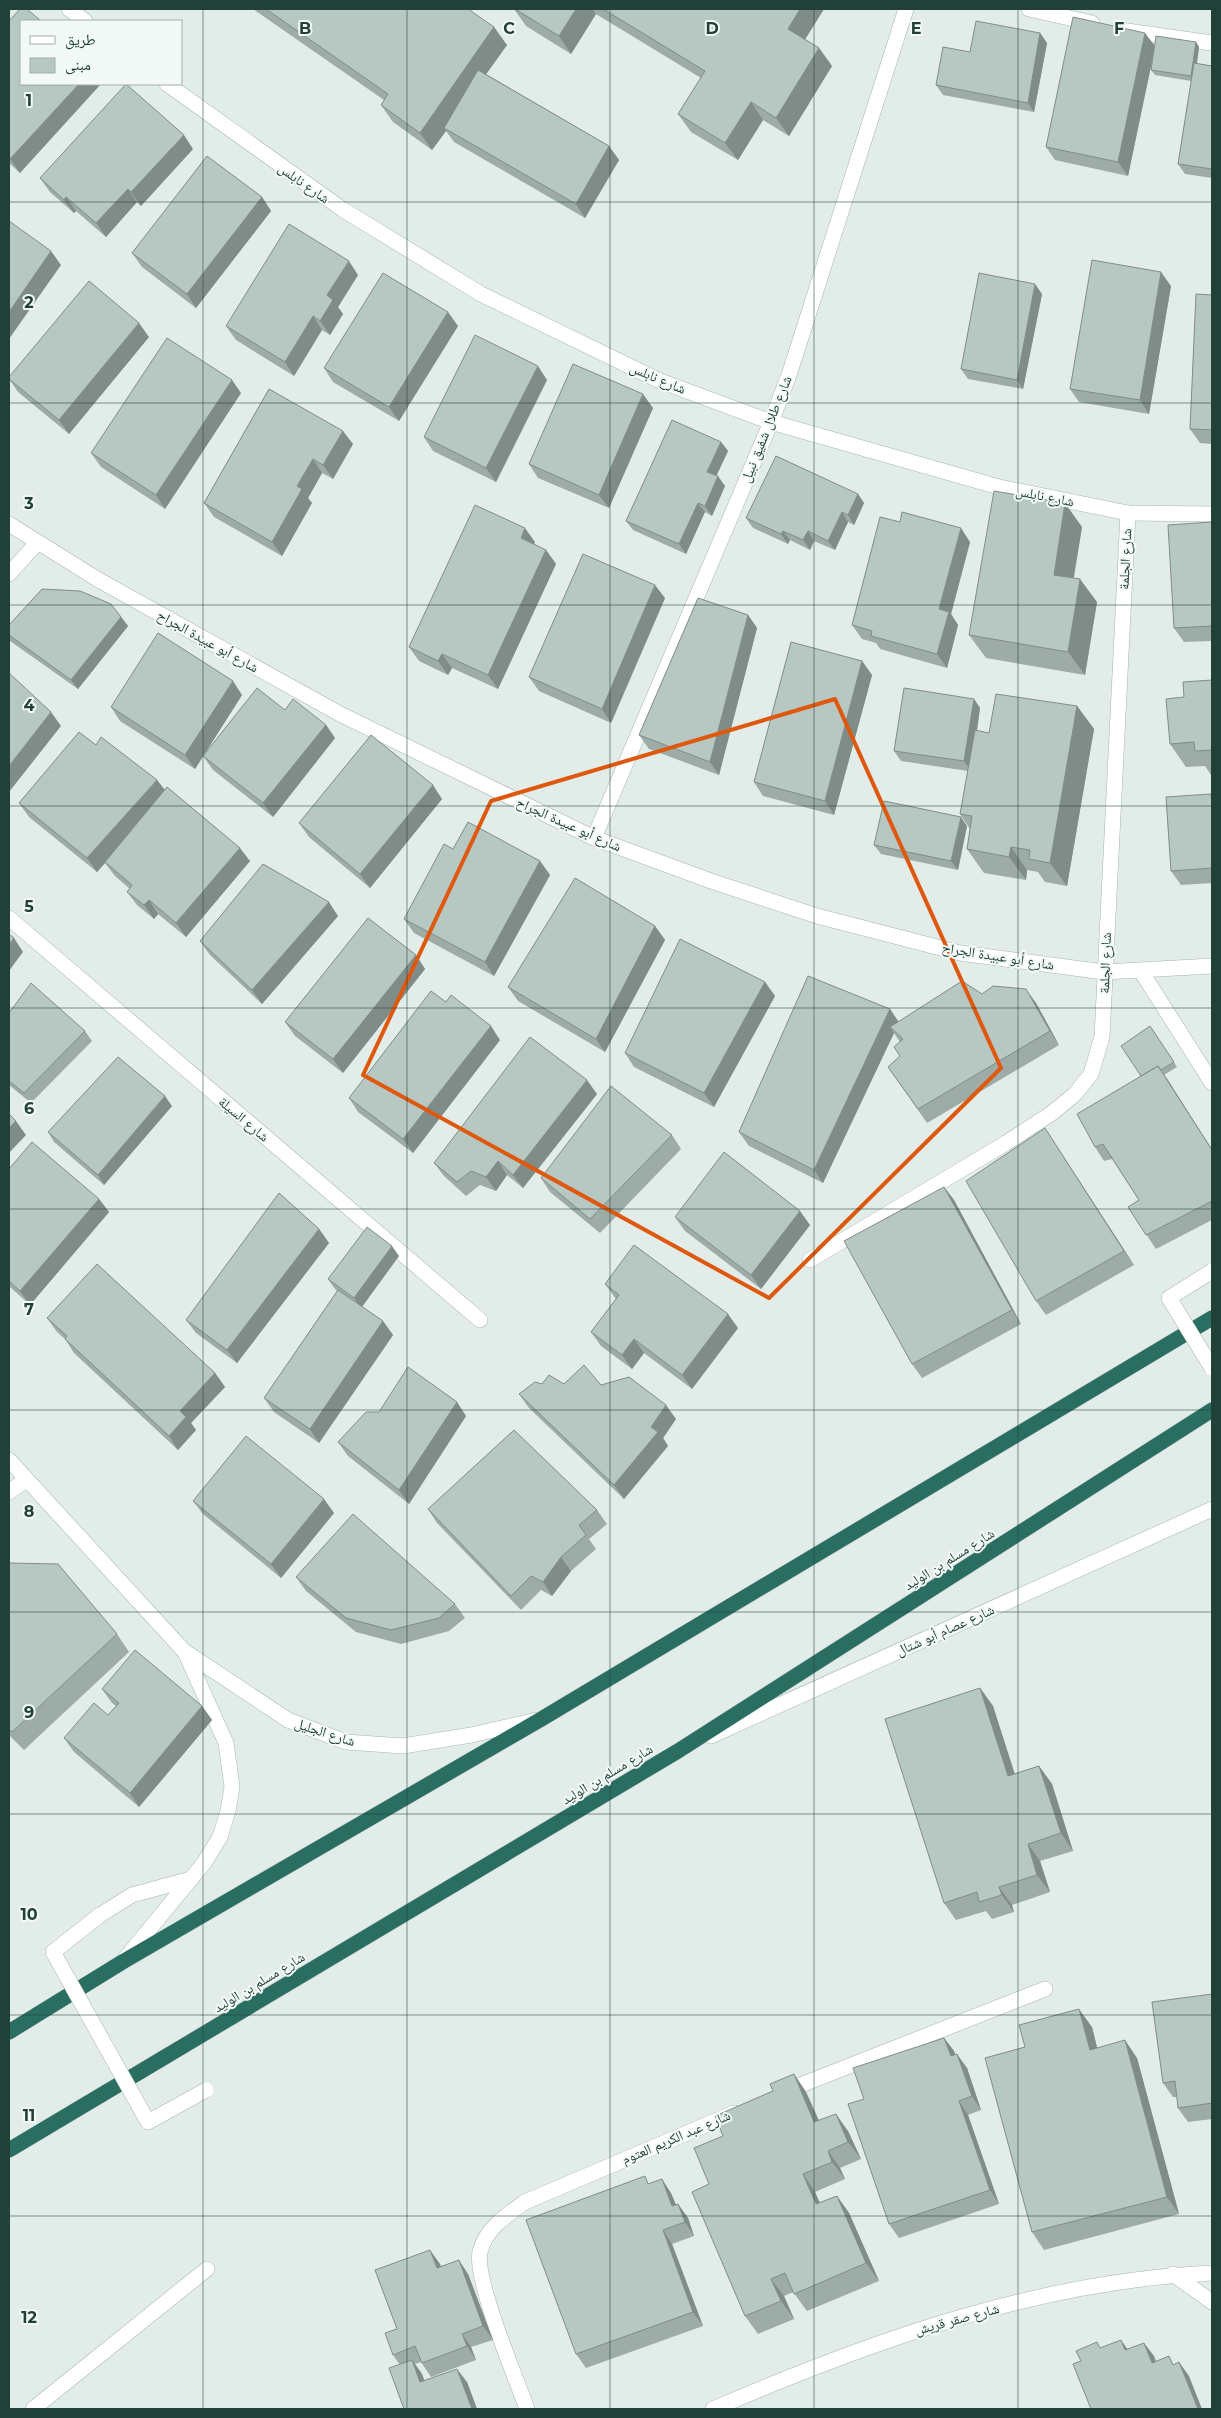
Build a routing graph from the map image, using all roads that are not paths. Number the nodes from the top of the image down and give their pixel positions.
1 (69, 9) edge
2 (906, 9) edge
3 (1029, 9) edge
4 (84, 20) edge
5 (1212, 43) edge
6 (168, 85) edge
7 (770, 422) junction
8 (1128, 513) junction
9 (1212, 514) edge
10 (9, 524) edge
11 (37, 543) junction
12 (9, 574) edge
13 (594, 838) junction
14 (9, 918) edge
15 (1212, 966) edge
16 (1141, 971) junction
17 (1104, 972) junction
18 (1212, 1083) edge
19 (810, 1260) dead end
20 (1212, 1271) edge
21 (1212, 1318) edge
22 (480, 1320) dead end
23 (1212, 1368) edge
24 (1212, 1410) edge
25 (9, 1460) edge
26 (26, 1480) junction
27 (9, 1492) edge
28 (1212, 1509) edge
29 (184, 1651) junction
30 (543, 1718) junction
31 (678, 1751) junction
32 (191, 1879) junction
33 (124, 1960) junction
34 (1045, 1989) dead end
35 (9, 2032) edge
36 (206, 2090) dead end
37 (767, 2099) edge
38 (749, 2107) edge
39 (9, 2150) edge
40 (207, 2269) dead end
41 (1212, 2272) edge
42 (1174, 2274) junction
43 (1212, 2302) edge
44 (33, 2409) edge
45 (526, 2409) edge
46 (713, 2409) edge

1 - 4 street
2 - 7 street, شارع طلال شفيق نبيل
3 - 5 street
6 - 7 street, شارع نابلس
7 - 8 street, شارع نابلس
7 - 13 street, شارع طلال شفيق نبيل
8 - 9 street, شارع نابلس
8 - 17 street, شارع الجلمة
10 - 11 street, شارع أبو عبيدة الجراح
11 - 12 street
11 - 13 street, شارع أبو عبيدة الجراح
13 - 17 street, شارع أبو عبيدة الجراح
14 - 22 street, شارع السيلة
15 - 16 street, شارع أبو عبيدة الجراح
16 - 17 street, شارع أبو عبيدة الجراح
16 - 18 street
17 - 19 street, شارع الجلمة
20 - 23 street, bridge
21 - 30 highway
24 - 31 highway, شارع مسلم بن الوليد
25 - 26 street, شارع الجليل
26 - 27 street
26 - 29 street, شارع الجليل
28 - 31 street, شارع عصام أبو شتال
29 - 30 street, شارع الجليل
29 - 32 street, شارع الجليل
30 - 33 highway
31 - 39 highway, شارع مسلم بن الوليد
32 - 33 street, شارع الجليل
32 - 36 street, bridge
33 - 35 highway
34 - 37 street
38 - 45 street, شارع عبد الكريم العتوم
40 - 44 street
41 - 42 street, شارع صقر قريش
42 - 43 street
42 - 46 street, شارع صقر قريش

